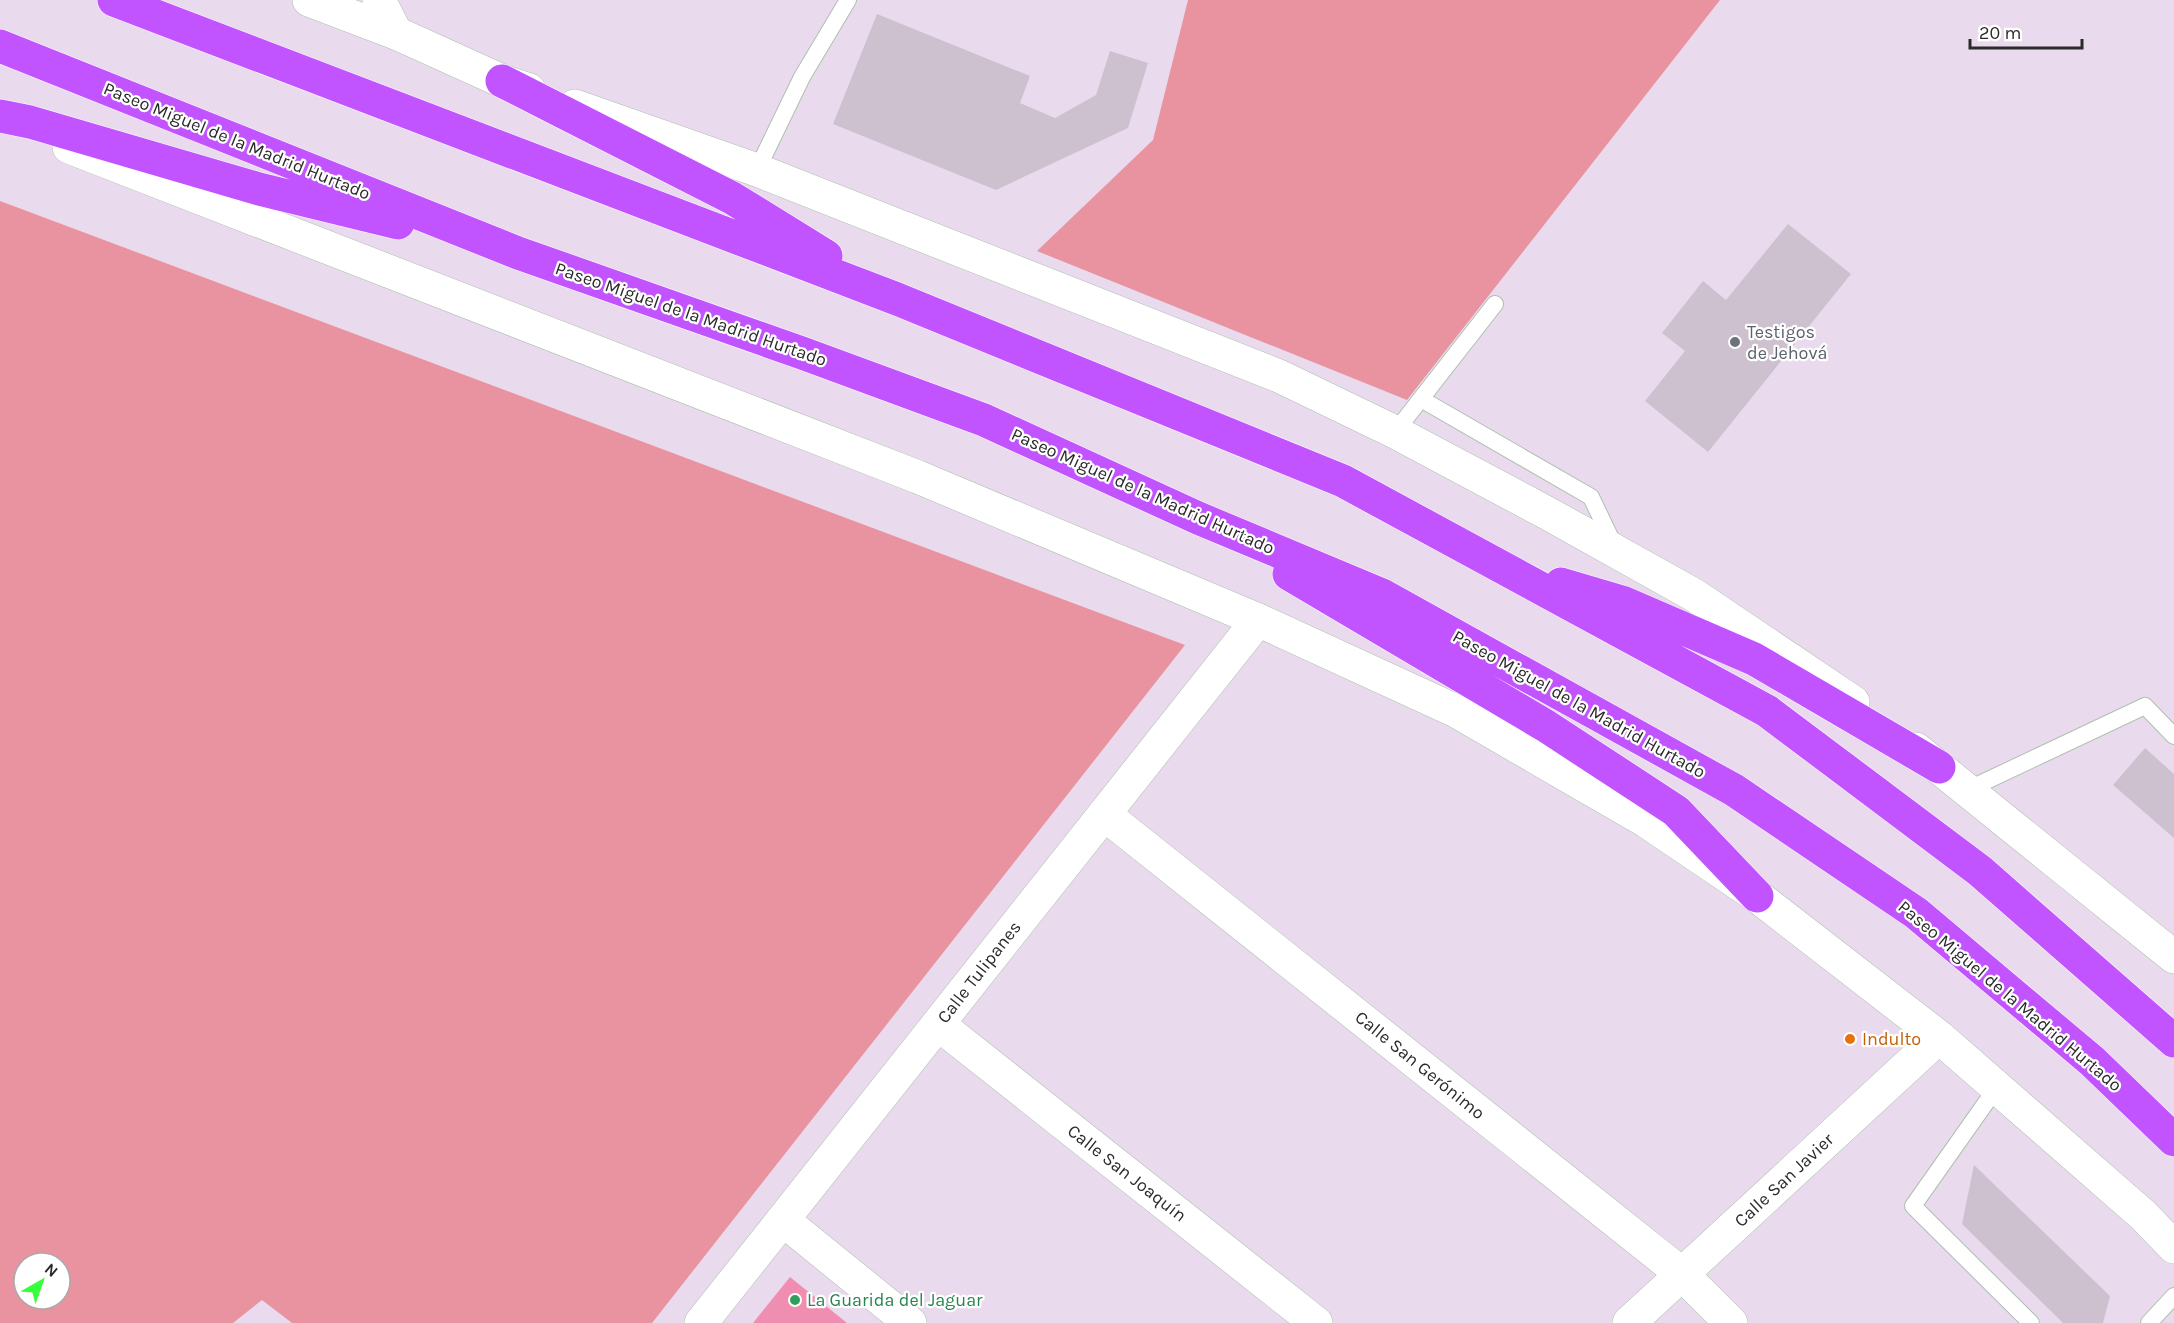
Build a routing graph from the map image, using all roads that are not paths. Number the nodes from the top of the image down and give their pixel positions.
1 (114, 0) edge
2 (309, 0) edge
3 (379, 0) edge
4 (848, 0) edge
5 (396, 33) junction
6 (0, 46) edge
7 (502, 81) junction
8 (0, 116) edge
9 (0, 122) edge
10 (757, 170) junction
11 (518, 253) junction
12 (897, 299) junction
13 (1495, 304) dead end
14 (1421, 399) junction
15 (1395, 432) junction
16 (1198, 518) junction
17 (1617, 552) junction
18 (1496, 564) junction
19 (1258, 620) junction
20 (2174, 736) edge
21 (1939, 767) junction
22 (1967, 790) junction
23 (1104, 814) junction
24 (1757, 896) junction
25 (2174, 957) edge
26 (938, 1024) junction
27 (1940, 1037) junction
28 (2174, 1041) edge
29 (1997, 1087) junction
30 (2174, 1140) edge
31 (783, 1220) junction
32 (2174, 1247) edge
33 (1682, 1274) junction
34 (2174, 1296) edge
35 (701, 1323) edge
36 (910, 1323) edge
37 (1316, 1323) edge
38 (1629, 1323) edge
39 (1731, 1323) edge
40 (2031, 1323) edge
41 (2149, 1323) edge

1 - 12 highway
2 - 5 street
3 - 5 street
4 - 10 lane
5 - 7 street
6 - 11 highway, Paseo Miguel de la Madrid Hurtado
7 - 10 street
7 - 12 highway
8 - 11 highway
9 - 19 street
10 - 15 street
11 - 16 highway, Paseo Miguel de la Madrid Hurtado
12 - 18 highway
13 - 14 lane
14 - 15 lane
14 - 17 lane
15 - 17 street
16 - 24 highway
16 - 30 highway, Paseo Miguel de la Madrid Hurtado
17 - 21 street
18 - 21 highway
18 - 28 highway
19 - 23 street, Calle Tulipanes
19 - 24 street
20 - 22 lane
21 - 22 street
22 - 25 street
23 - 26 street, Calle Tulipanes
23 - 33 street, Calle San Gerónimo
24 - 27 street
26 - 31 street, Calle Tulipanes
26 - 37 street, Calle San Joaquín
27 - 29 street
27 - 33 street, Calle San Javier
29 - 32 street
29 - 40 lane
31 - 35 street, Calle Tulipanes
31 - 36 street
33 - 38 street, Calle San Javier
33 - 39 street, Calle San Gerónimo
34 - 41 lane

